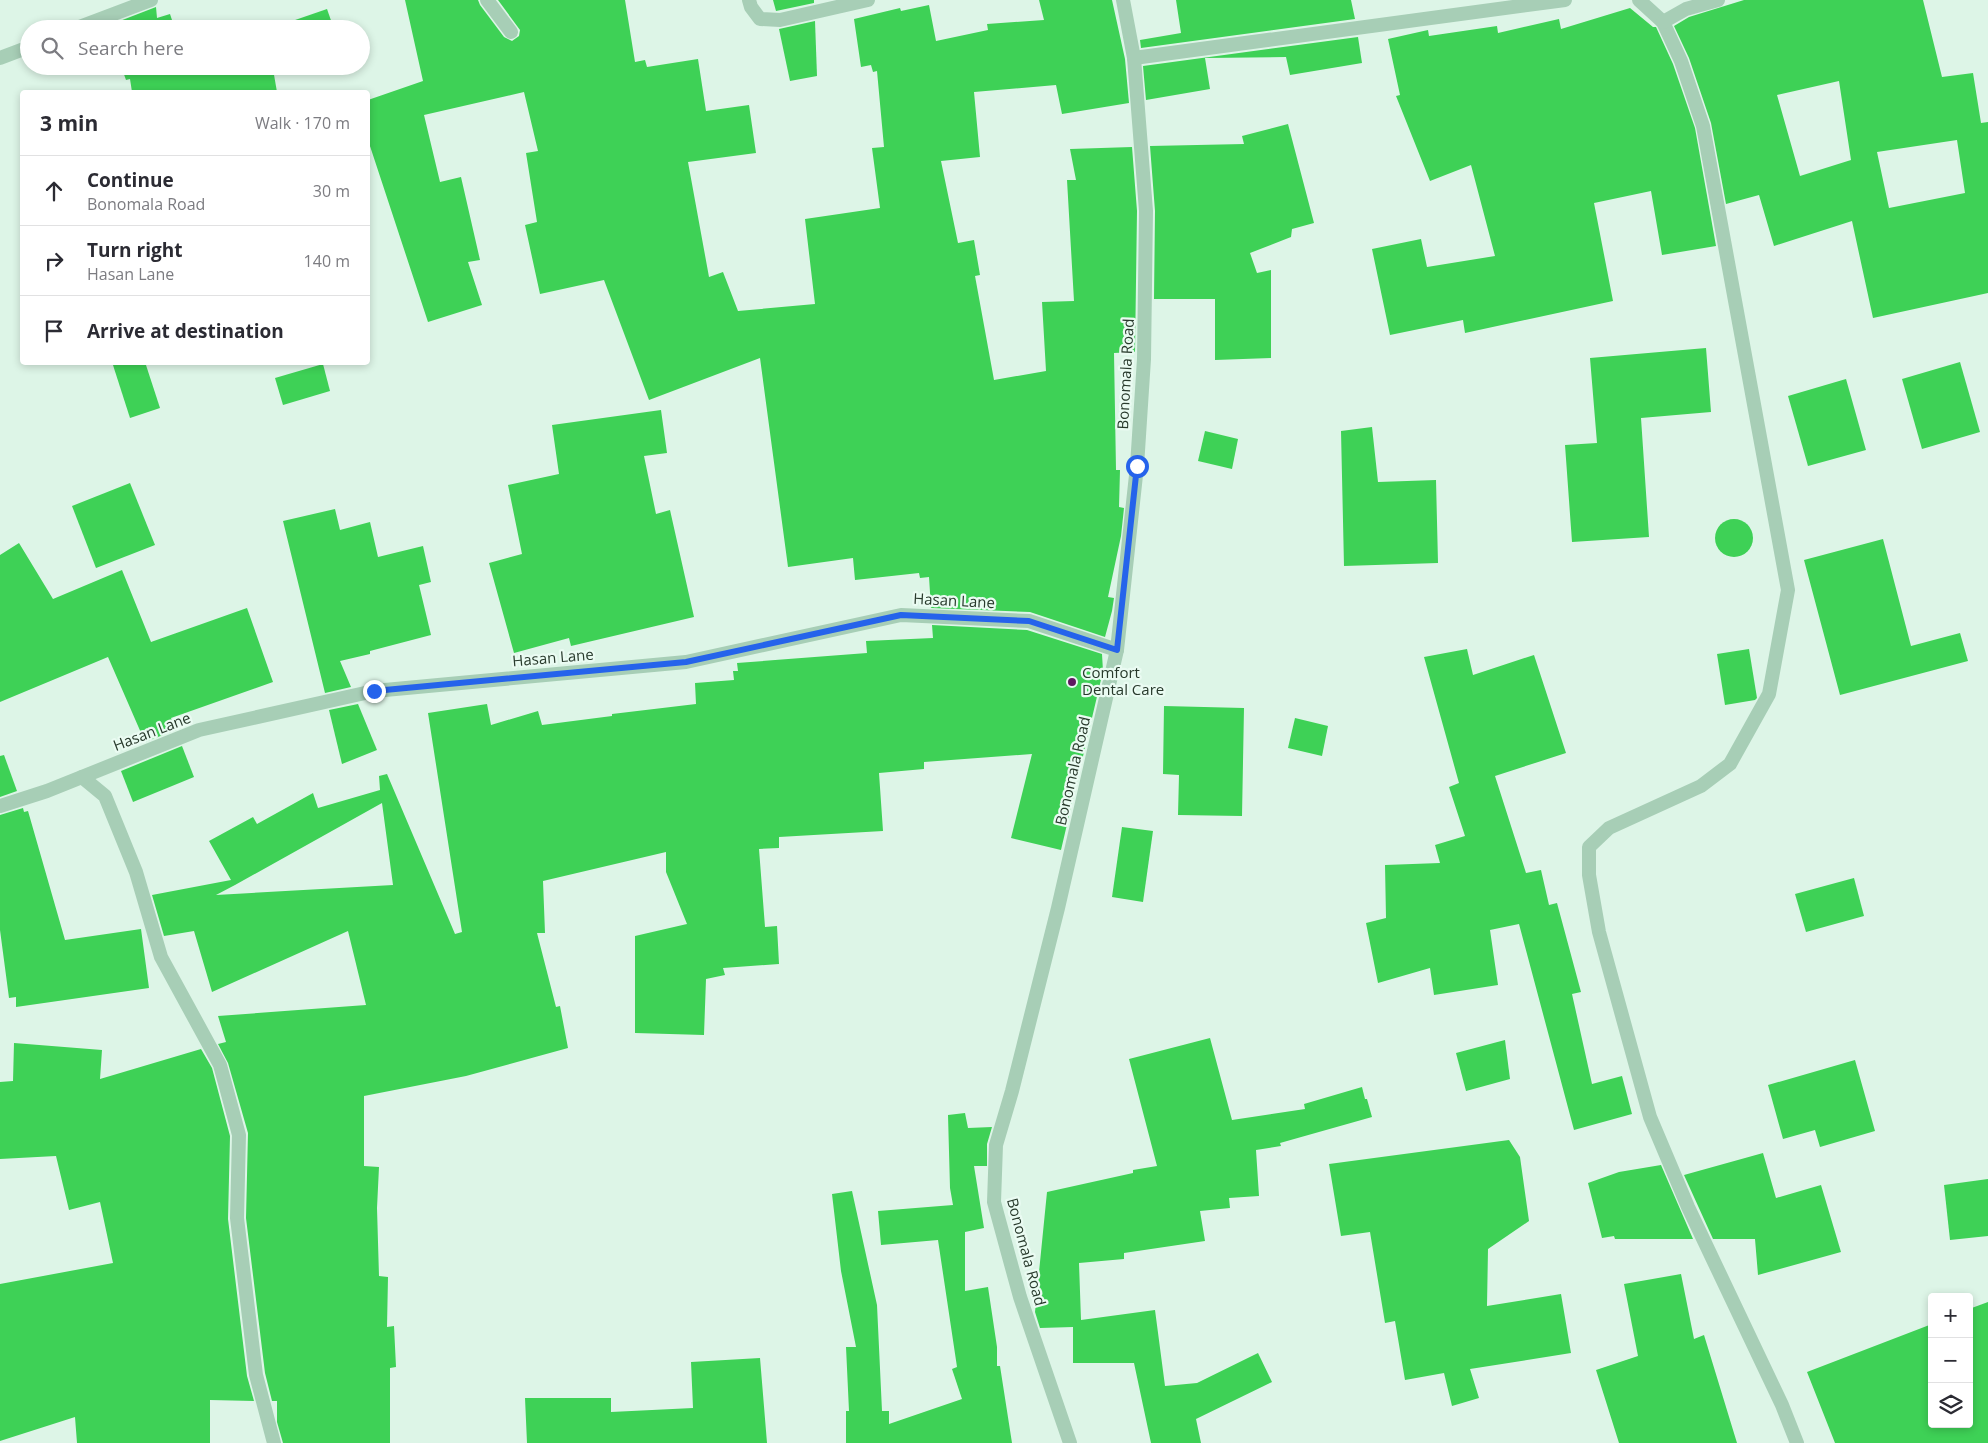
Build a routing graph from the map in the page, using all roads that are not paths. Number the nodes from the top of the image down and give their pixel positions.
1 (151, 0) edge
2 (487, 0) edge
3 (749, 0) edge
4 (868, 0) edge
5 (1123, 0) edge
6 (1565, 0) edge
7 (1639, 0) edge
8 (1718, 0) edge
9 (98, 20) edge
10 (1663, 22) junction
11 (511, 32) dead end
12 (20, 50) edge
13 (0, 58) edge
14 (1134, 58) junction
15 (1117, 650) junction
16 (82, 777) junction
17 (0, 806) edge
18 (274, 1443) edge
19 (1070, 1443) edge
20 (1797, 1443) edge

1 - 9 street
2 - 11 street
3 - 4 street
5 - 14 street, Bonomala Road
6 - 14 street
7 - 10 street
8 - 10 street
10 - 20 street
12 - 13 street
14 - 15 street, Bonomala Road
15 - 16 street, Hasan Lane
15 - 19 street, Bonomala Road
16 - 17 street, Hasan Lane
16 - 18 street

